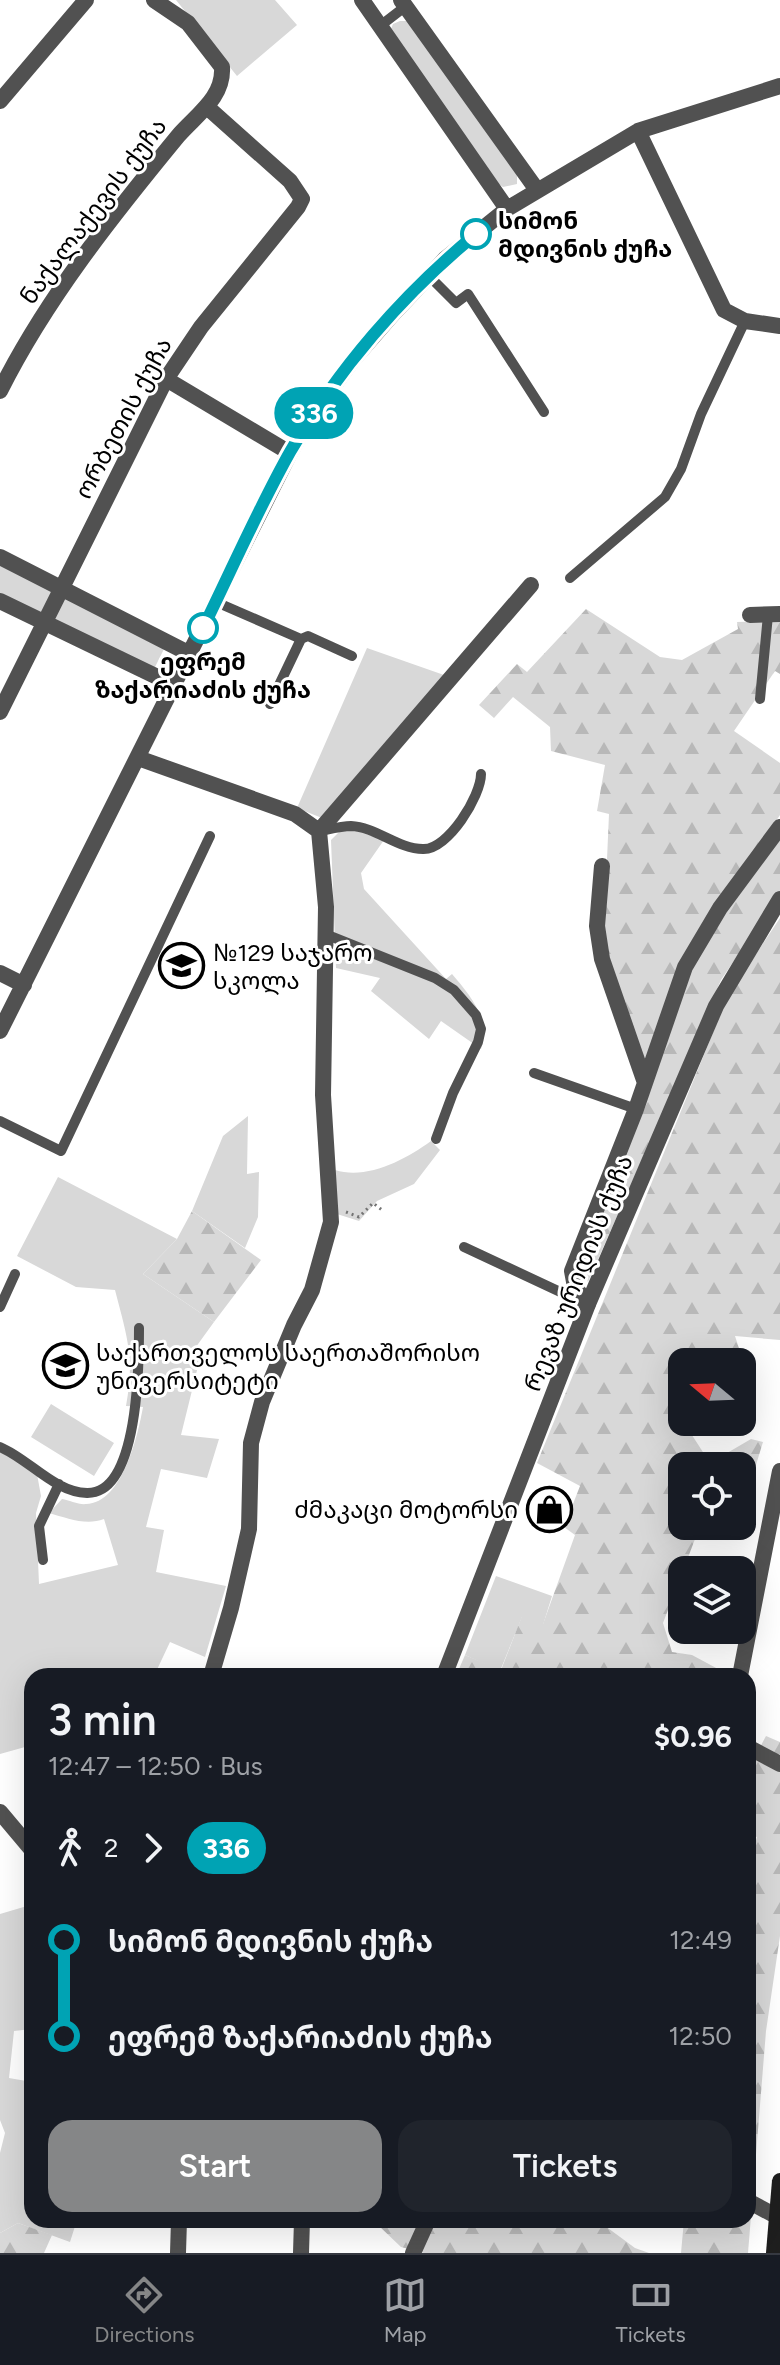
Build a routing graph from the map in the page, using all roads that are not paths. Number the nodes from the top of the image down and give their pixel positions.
1 (86, 0) edge
2 (154, 0) edge
3 (362, 0) edge
4 (403, 3) edge
5 (380, 26) junction
6 (780, 86) edge
7 (0, 101) edge
8 (207, 107) junction
9 (638, 131) junction
10 (537, 190) junction
11 (507, 209) junction
12 (429, 276) junction
13 (745, 321) junction
14 (780, 326) edge
15 (166, 379) junction
16 (0, 391) edge
17 (544, 412) dead end
18 (290, 453) junction
19 (0, 557) edge
20 (570, 578) dead end
21 (531, 585) dead end
22 (61, 588) junction
23 (0, 601) edge
24 (216, 602) junction
25 (774, 614) edge
26 (750, 615) dead end
27 (44, 623) junction
28 (301, 639) junction
29 (190, 654) junction
30 (352, 656) dead end
31 (174, 685) junction
32 (760, 699) dead end
33 (270, 704) dead end
34 (0, 712) edge
35 (138, 758) junction
36 (481, 774) dead end
37 (780, 827) edge
38 (319, 831) junction
39 (210, 836) dead end
40 (602, 866) dead end
41 (780, 899) edge
42 (325, 934) junction
43 (0, 973) edge
44 (24, 985) junction
45 (0, 1031) edge
46 (534, 1073) dead end
47 (645, 1083) junction
48 (636, 1109) junction
49 (0, 1121) edge
50 (436, 1139) dead end
51 (464, 1247) dead end
52 (15, 1274) dead end
53 (588, 1304) junction
54 (0, 1307) edge
55 (139, 1328) dead end
56 (0, 1447) edge
57 (780, 1471) edge
58 (59, 1484) junction
59 (43, 1560) dead end
60 (213, 1668) edge
61 (447, 1668) edge
62 (742, 1668) edge
63 (756, 1751) edge
64 (780, 1764) edge
65 (0, 1812) edge
66 (24, 1840) edge
67 (780, 2181) edge
68 (756, 2205) edge
69 (776, 2216) junction
70 (179, 2228) edge
71 (302, 2228) edge
72 (424, 2228) edge
73 (178, 2253) edge
74 (301, 2253) edge
75 (413, 2253) edge
76 (774, 2253) edge

1 - 7 street
2 - 8 street
3 - 5 street
4 - 5 lane
4 - 10 street
5 - 11 street
6 - 9 street
8 - 15 street, ორბეთის ქუჩა
8 - 16 street, ნაქალაქევის ქუჩა
9 - 10 street
9 - 13 street
10 - 11 street
11 - 12 street
12 - 17 lane
12 - 18 street
13 - 14 street
13 - 20 lane
15 - 18 street
15 - 22 street, ორბეთის ქუჩა
18 - 24 street
19 - 22 street
21 - 38 street
22 - 27 street, ორბეთის ქუჩა
22 - 29 street
23 - 27 street
24 - 28 lane
24 - 29 street
25 - 26 street
25 - 32 lane
27 - 31 street
27 - 34 street, ორბეთის ქუჩა
28 - 30 lane
28 - 33 lane
29 - 31 street
31 - 35 street
35 - 38 street
35 - 44 street
36 - 38 lane
37 - 47 street
38 - 42 street
39 - 49 lane
40 - 47 street
41 - 53 street, რევაზ ურიდიას ქუჩა
42 - 50 lane
42 - 60 street
43 - 44 street
44 - 45 street
46 - 48 lane
47 - 48 street
48 - 53 street
51 - 53 lane
52 - 54 lane
53 - 61 street, რევაზ ურიდიას ქუჩა
55 - 58 lane
56 - 58 lane
57 - 62 street
58 - 59 lane
63 - 64 street
65 - 66 street
67 - 69 main road
68 - 69 street
69 - 76 main road
70 - 73 street
71 - 74 street
72 - 75 street

